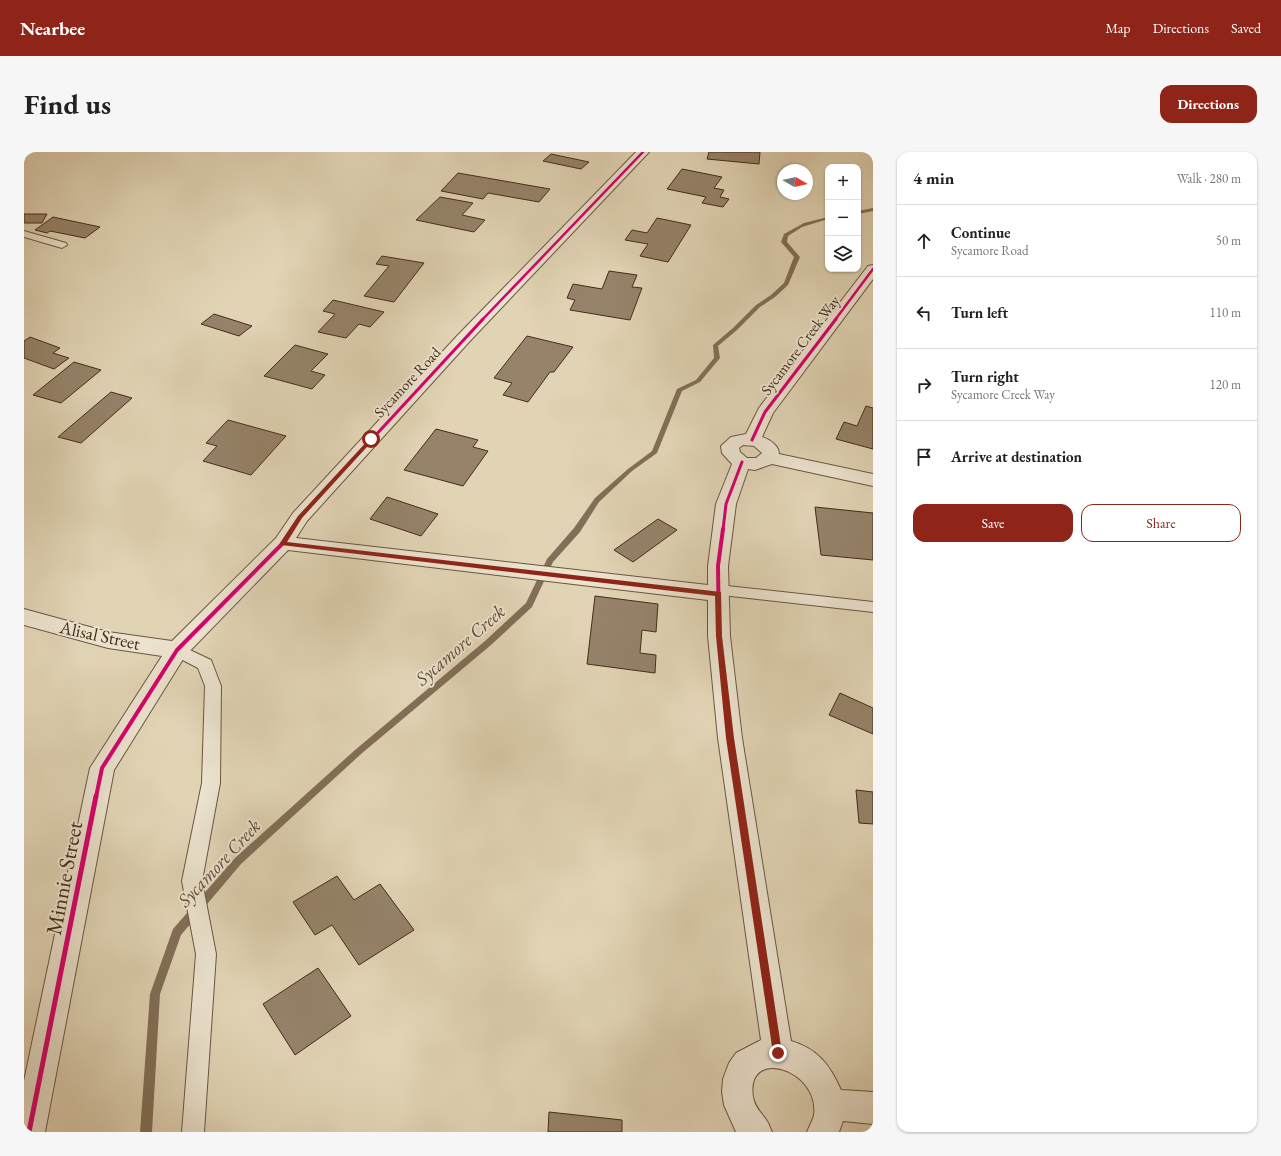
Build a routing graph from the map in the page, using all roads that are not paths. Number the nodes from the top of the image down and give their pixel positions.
1 (643, 152) edge
2 (24, 234) edge
3 (62, 245) dead end
4 (873, 269) edge
5 (752, 440) junction
6 (770, 458) junction
7 (742, 462) junction
8 (873, 480) edge
9 (283, 543) junction
10 (718, 592) junction
11 (873, 607) edge
12 (24, 617) edge
13 (177, 650) junction
14 (778, 1053) junction
15 (873, 1108) edge
16 (827, 1119) edge
17 (30, 1132) edge
18 (193, 1132) edge
19 (756, 1132) edge

1 - 9 street, Sycamore Road
2 - 3 lane
4 - 5 street, Sycamore Creek Way
5 - 6 street
5 - 7 street
6 - 7 street
6 - 8 street
7 - 10 street
9 - 10 street
9 - 13 street, Sycamore Road
10 - 11 lane
10 - 14 street
12 - 13 street, Alisal Street
13 - 17 street, Minnie Street
13 - 18 lane
14 - 16 street
14 - 19 street
15 - 16 street

